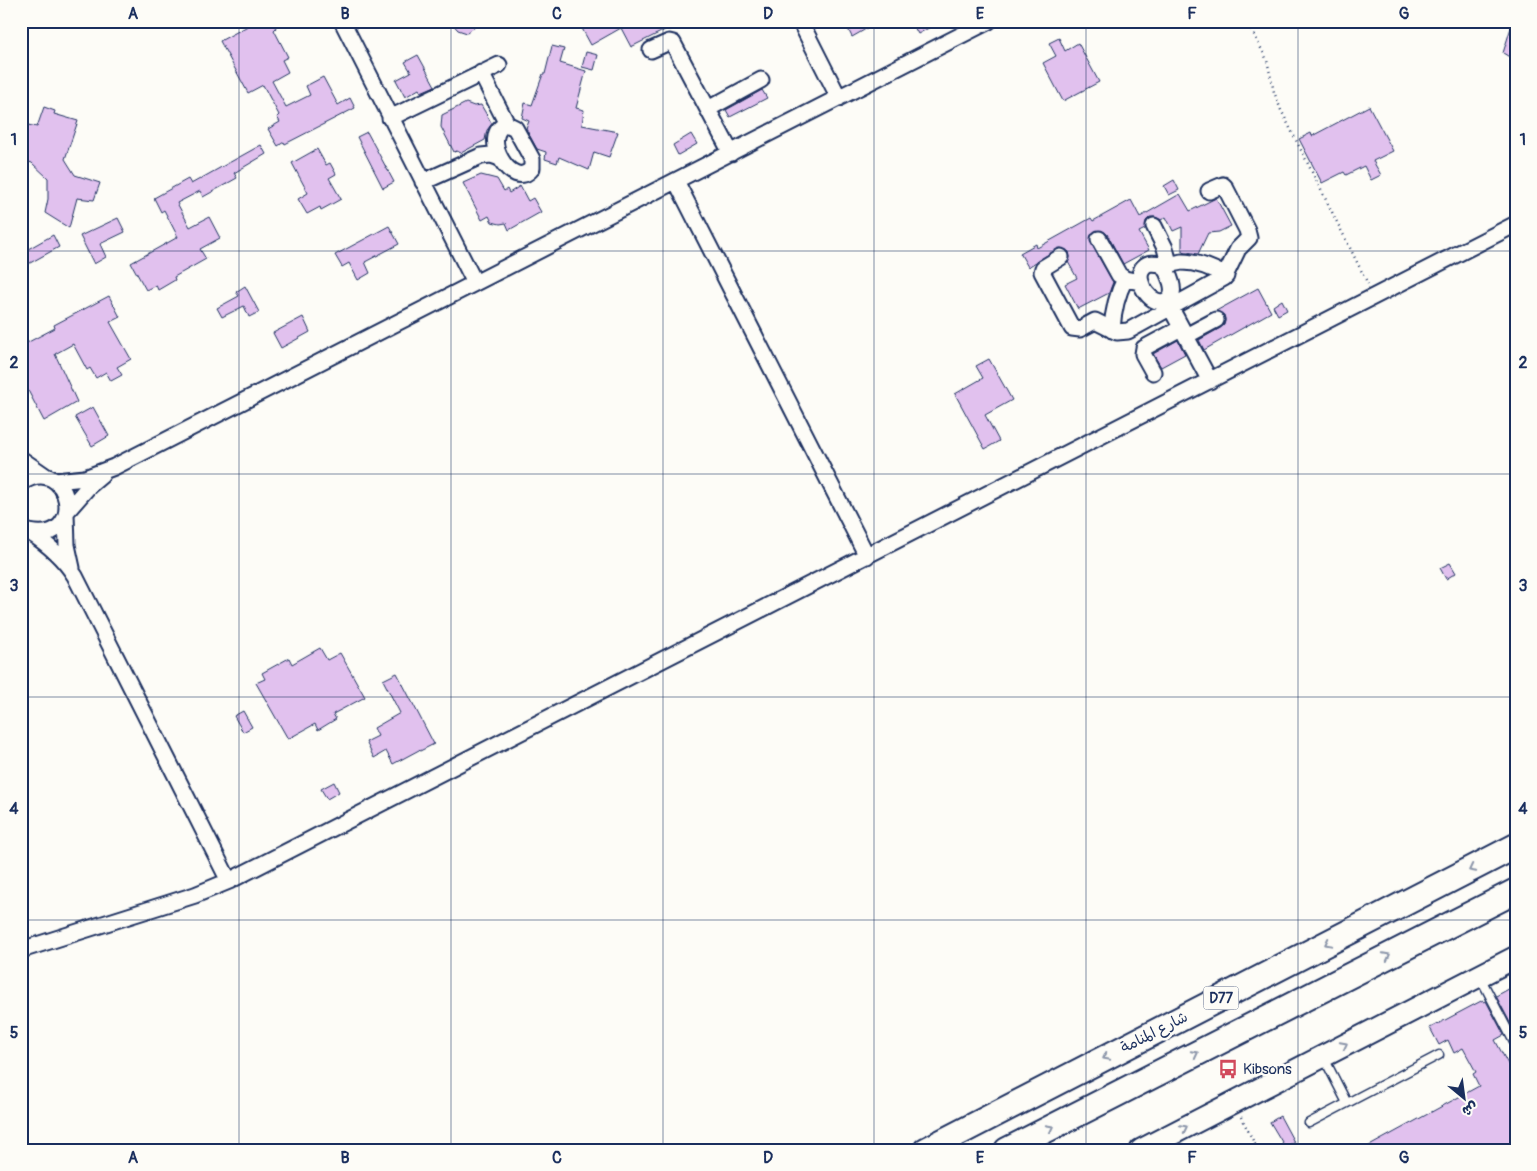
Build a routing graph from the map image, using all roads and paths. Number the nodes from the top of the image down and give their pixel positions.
1 (342, 21) edge
2 (800, 21) edge
3 (989, 21) edge
4 (1247, 21) edge
5 (651, 50) dead end
6 (498, 65) dead end
7 (481, 73) junction
8 (761, 80) dead end
9 (839, 98) junction
10 (708, 110) junction
11 (390, 118) junction
12 (506, 124) junction
13 (731, 153) junction
14 (500, 158) junction
15 (676, 181) junction
16 (424, 182) junction
17 (1209, 192) dead end
18 (1516, 224) edge
19 (1154, 226) dead end
20 (1099, 239) dead end
21 (1061, 257) dead end
22 (1166, 264) junction
23 (1226, 276) junction
24 (1125, 279) junction
25 (1140, 282) junction
26 (475, 283) junction
27 (1375, 296) junction
28 (1169, 304) junction
29 (1216, 320) dead end
30 (1112, 330) junction
31 (1184, 332) junction
32 (1154, 372) dead end
33 (1210, 381) junction
34 (21, 458) edge
35 (114, 467) junction
36 (51, 479) junction
37 (21, 483) edge
38 (67, 512) junction
39 (24, 530) edge
40 (866, 556) junction
41 (75, 576) junction
42 (1516, 846) edge
43 (229, 881) junction
44 (1516, 891) edge
45 (22, 948) edge
46 (1516, 956) edge
47 (1479, 976) junction
48 (1516, 1046) edge
49 (1439, 1055) dead end
50 (1323, 1056) junction
51 (1233, 1102) junction
52 (1346, 1102) junction
53 (1309, 1123) dead end
54 (926, 1150) edge
55 (1007, 1150) edge
56 (1141, 1150) edge
57 (1258, 1150) edge

1 - 11 street
2 - 9 street
3 - 9 street
4 - 27 path
5 - 10 street
6 - 7 street
7 - 11 street
7 - 12 street
8 - 10 street
9 - 13 street
10 - 13 street
11 - 16 street
12 - 14 street
12 - 14 street
13 - 15 street
14 - 16 street
15 - 26 street
15 - 40 street
16 - 26 street
17 - 23 street
18 - 27 street
19 - 22 street
20 - 24 street
21 - 30 street
22 - 23 street
22 - 25 street
22 - 28 street
23 - 28 street
24 - 25 street
24 - 30 street
25 - 28 street
26 - 35 street
27 - 33 street
28 - 30 street
28 - 31 street
29 - 31 street
31 - 32 street
31 - 33 street
33 - 40 street
34 - 36 street
35 - 36 street
35 - 38 street
36 - 37 street
36 - 38 street
38 - 39 street
38 - 41 street
39 - 41 street
40 - 43 street
41 - 43 street
42 -> 54 main road, شارع المنامة / D77
43 - 45 street
55 -> 44 main road, D77
46 - 47 street
47 - 48 lane
50 -> 47 street
49 - 52 lane
50 - 51 street
50 - 52 lane
56 -> 51 street
51 - 57 path
52 - 53 lane

